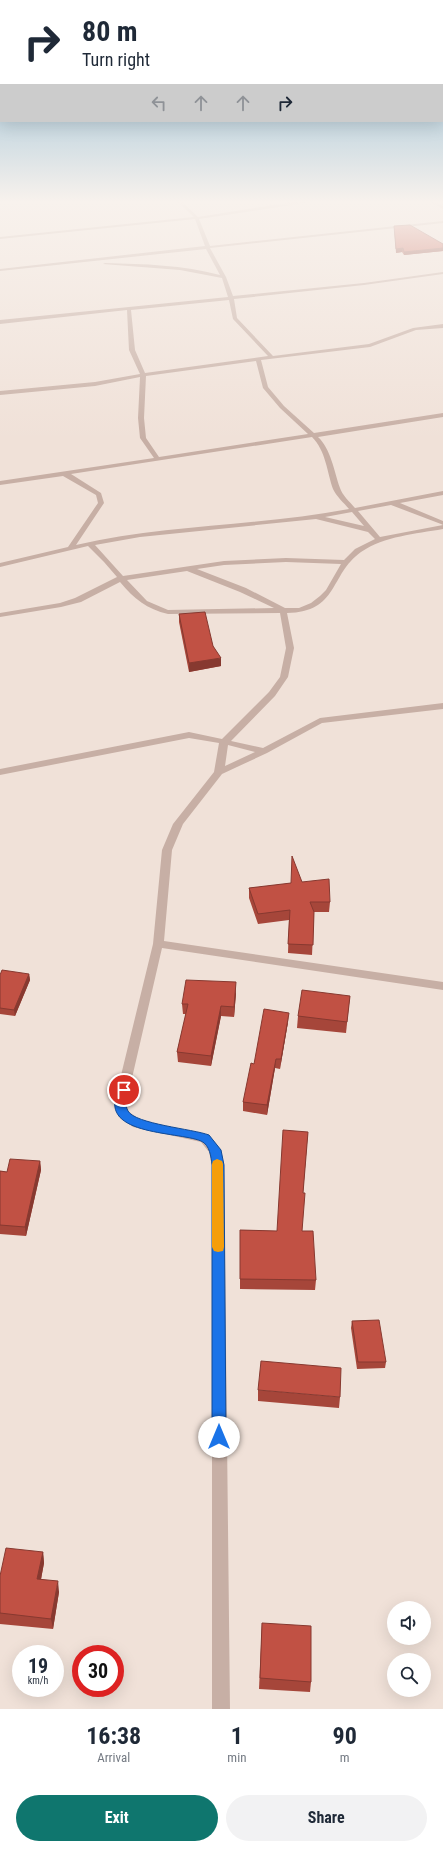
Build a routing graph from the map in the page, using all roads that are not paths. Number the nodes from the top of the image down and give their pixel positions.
1 (225, 280) edge
2 (394, 280) edge
3 (231, 298) junction
4 (129, 310) junction
5 (0, 322) edge
6 (443, 326) edge
7 (271, 356) junction
8 (258, 358) junction
9 (143, 374) junction
10 (0, 393) edge
11 (443, 415) edge
12 (312, 435) junction
13 (158, 460) junction
14 (63, 472) junction
15 (0, 483) edge
16 (443, 493) edge
17 (393, 503) junction
18 (352, 510) junction
19 (316, 517) junction
20 (443, 523) edge
21 (440, 527) edge
22 (370, 530) junction
23 (443, 535) edge
24 (378, 539) junction
25 (90, 544) junction
26 (70, 549) junction
27 (345, 562) junction
28 (0, 565) edge
29 (190, 569) junction
30 (122, 578) junction
31 (283, 610) junction
32 (0, 615) edge
33 (443, 706) edge
34 (224, 742) junction
35 (264, 751) junction
36 (0, 772) edge
37 (219, 772) junction
38 (158, 944) junction
39 (443, 986) edge
40 (220, 1709) edge

1 - 3 street
2 - 3 street
3 - 4 street
3 - 7 street
4 - 5 street
4 - 9 street
6 - 7 street
7 - 8 street
8 - 9 street
8 - 12 street
9 - 10 street
9 - 13 street
11 - 12 street
12 - 13 street
12 - 18 street
13 - 14 street
14 - 15 street
14 - 26 street
16 - 17 street
17 - 18 street
17 - 20 street
18 - 19 street
18 - 22 street
19 - 22 street
19 - 25 street
21 - 23 street
21 - 24 street
22 - 24 street
24 - 27 street
25 - 26 street
25 - 30 street
26 - 28 street
27 - 29 street
27 - 31 street
29 - 30 street
29 - 31 street
30 - 31 street
30 - 32 street
31 - 34 street
33 - 35 street
34 - 35 street
34 - 36 street
34 - 37 street
35 - 37 street
37 - 38 street
38 - 39 street
38 - 40 street

